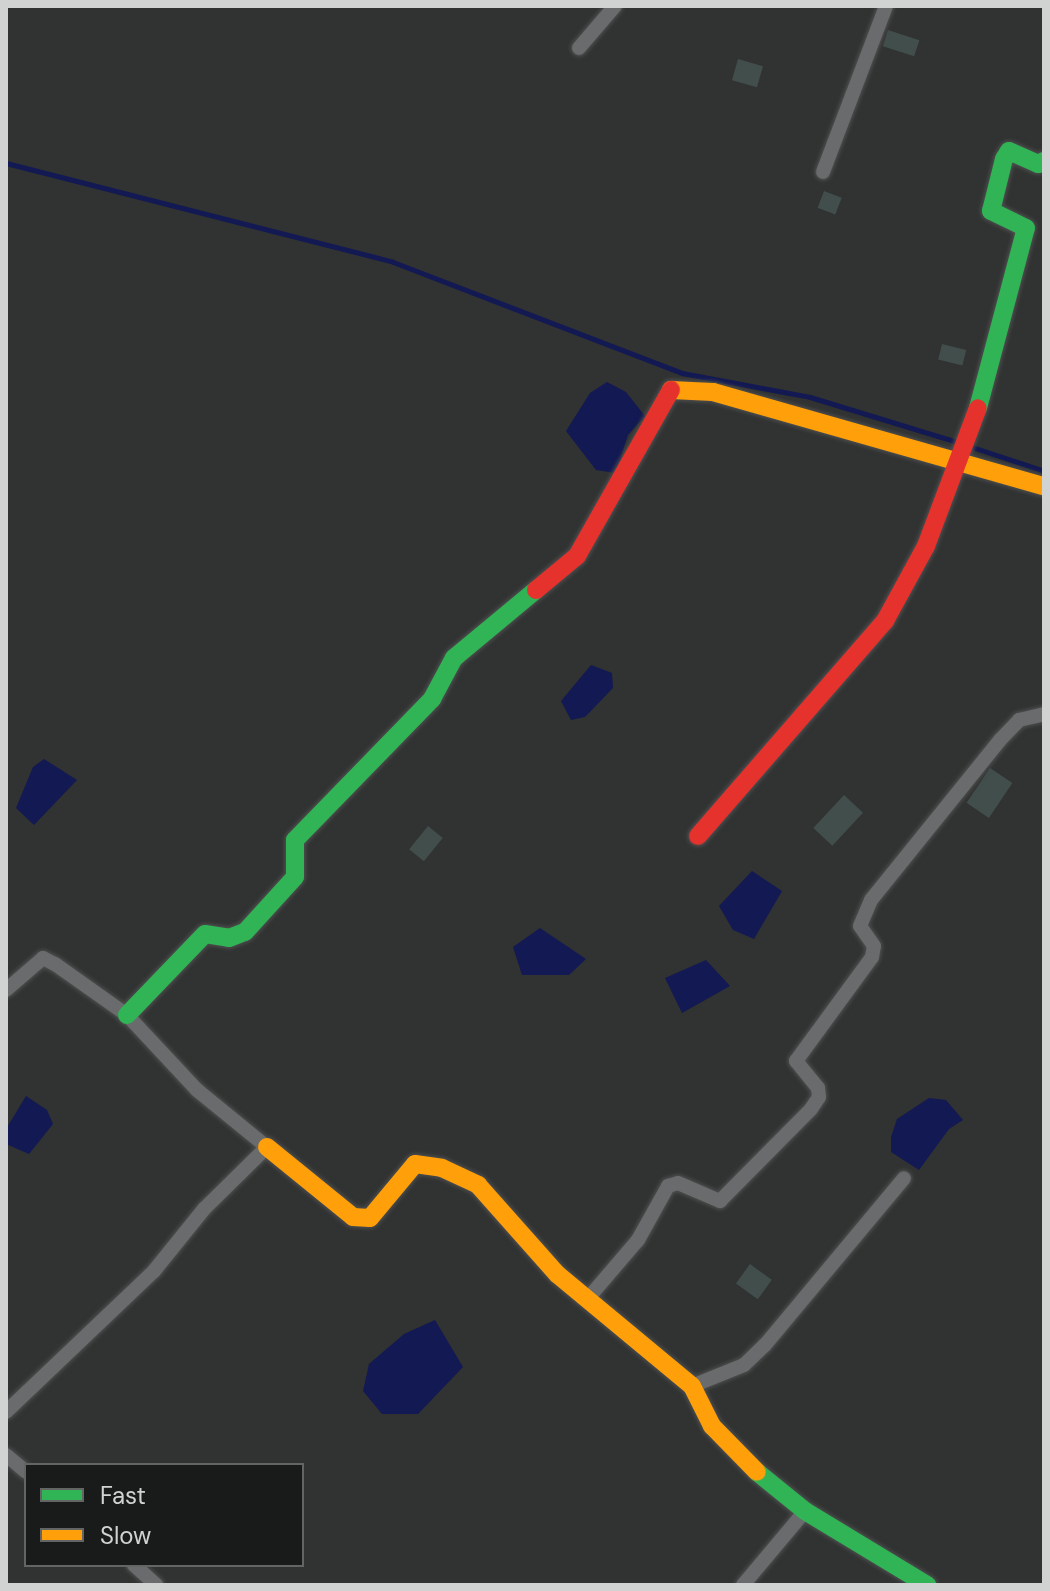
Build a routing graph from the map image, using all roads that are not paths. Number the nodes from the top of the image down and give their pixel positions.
1 (615, 6) edge
2 (886, 6) edge
3 (579, 48) dead end
4 (1044, 161) edge
5 (823, 172) dead end
6 (963, 450) junction
7 (1044, 486) edge
8 (1044, 714) edge
9 (698, 836) dead end
10 (6, 990) edge
11 (127, 1015) junction
12 (267, 1147) junction
13 (904, 1178) dead end
14 (590, 1296) junction
15 (692, 1386) junction
16 (6, 1412) edge
17 (6, 1455) edge
18 (24, 1470) edge
19 (805, 1511) junction
20 (136, 1567) edge
21 (156, 1585) edge
22 (743, 1585) edge
23 (927, 1585) edge

1 - 3 street
2 - 5 street
4 - 6 street
6 - 7 street
6 - 9 street
6 - 11 street
8 - 14 street
10 - 11 street
11 - 12 street
12 - 14 street
12 - 16 street
13 - 15 street
14 - 15 street
15 - 19 street
17 - 18 street
19 - 22 street
19 - 23 street
20 - 21 street

